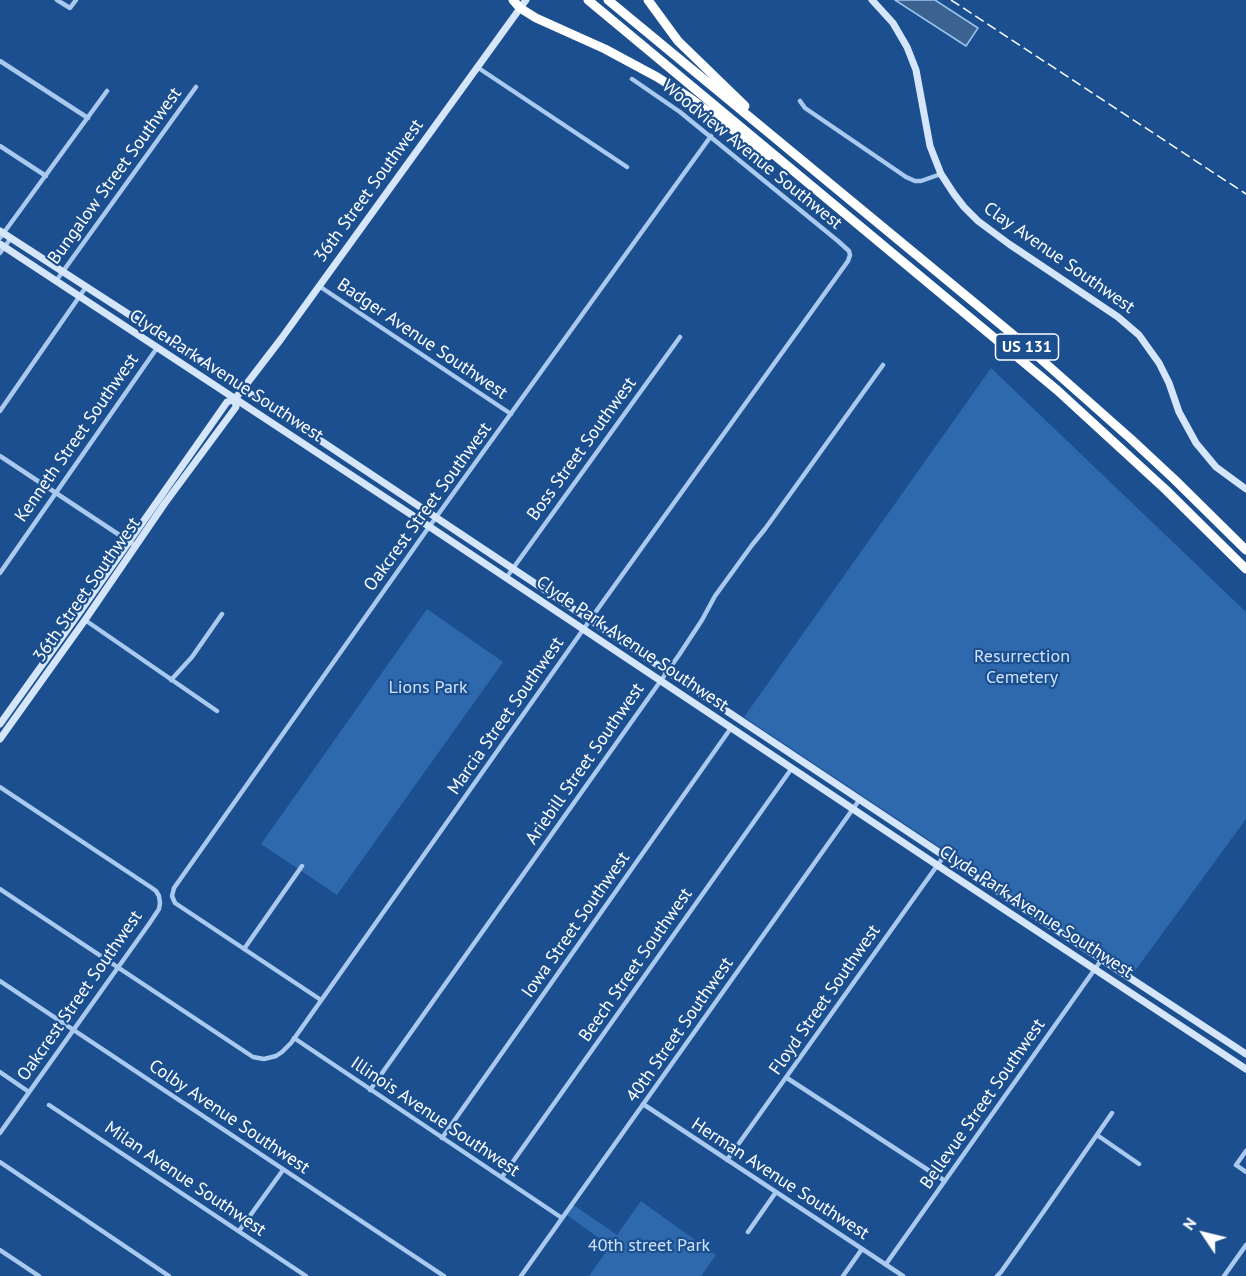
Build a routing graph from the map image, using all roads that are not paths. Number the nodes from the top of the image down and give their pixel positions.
1 (57, 0) edge
2 (76, 0) edge
3 (513, 0) edge
4 (588, 0) edge
5 (608, 0) edge
6 (648, 0) edge
7 (872, 0) edge
8 (523, 4) edge
9 (0, 61) edge
10 (477, 68) junction
11 (632, 79) dead end
12 (196, 87) dead end
13 (107, 91) dead end
14 (800, 101) dead end
15 (87, 118) junction
16 (711, 136) junction
17 (0, 146) edge
18 (797, 156) junction
19 (627, 167) dead end
20 (942, 174) junction
21 (46, 176) junction
22 (808, 182) junction
23 (1, 234) edge
24 (10, 238) junction
25 (1, 248) edge
26 (850, 255) joint
27 (63, 272) junction
28 (56, 281) junction
29 (319, 286) junction
30 (87, 287) junction
31 (80, 297) junction
32 (680, 337) dead end
33 (157, 348) junction
34 (883, 365) dead end
35 (243, 389) junction
36 (236, 399) junction
37 (0, 411) edge
38 (511, 414) junction
39 (0, 456) edge
40 (1246, 489) edge
41 (55, 493) junction
42 (436, 518) junction
43 (430, 527) junction
44 (132, 544) junction
45 (1246, 550) edge
46 (1246, 568) edge
47 (512, 569) junction
48 (0, 573) edge
49 (506, 578) junction
50 (222, 614) dead end
51 (77, 616) junction
52 (85, 620) junction
53 (590, 621) junction
54 (584, 630) junction
55 (667, 672) junction
56 (171, 680) junction
57 (661, 681) junction
58 (217, 711) dead end
59 (0, 724) edge
60 (731, 728) junction
61 (0, 740) edge
62 (792, 768) junction
63 (0, 787) edge
64 (860, 799) junction
65 (853, 809) junction
66 (944, 856) junction
67 (937, 865) junction
68 (302, 866) dead end
69 (0, 889) edge
70 (244, 949) junction
71 (1102, 959) junction
72 (118, 967) junction
73 (1095, 968) junction
74 (0, 981) edge
75 (321, 1000) junction
76 (73, 1029) junction
77 (294, 1038) junction
78 (1246, 1054) edge
79 (1246, 1069) edge
80 (0, 1072) edge
81 (787, 1078) junction
82 (370, 1090) junction
83 (29, 1092) junction
84 (643, 1104) junction
85 (49, 1105) dead end
86 (1112, 1113) dead end
87 (0, 1133) edge
88 (1097, 1135) junction
89 (442, 1138) junction
90 (1246, 1151) edge
91 (727, 1160) junction
92 (0, 1162) edge
93 (1139, 1164) dead end
94 (283, 1170) junction
95 (1246, 1172) edge
96 (502, 1177) junction
97 (945, 1181) junction
98 (776, 1192) junction
99 (562, 1218) junction
100 (239, 1231) junction
101 (748, 1232) dead end
102 (1246, 1245) edge
103 (862, 1249) junction
104 (0, 1250) edge
105 (886, 1264) junction
106 (39, 1276) edge
107 (169, 1276) edge
108 (306, 1276) edge
109 (444, 1276) edge
110 (521, 1276) edge
111 (843, 1276) edge
112 (903, 1276) edge
113 (996, 1276) edge
114 (1224, 1276) edge

1 - 2 street
3 - 8 highway
4 - 22 highway, US 131
5 - 18 highway, US 131
6 - 18 highway
7 - 20 main road, Clay Avenue Southwest
8 - 10 main road, 36th Street Southwest
8 - 22 highway
9 - 15 street
10 - 19 street
10 - 29 main road, 36th Street Southwest
11 - 16 street, Woodview Avenue Southwest
12 - 27 street, Bungalow Street Southwest
13 - 15 street
14 - 20 street
15 - 21 street
16 - 26 street, Woodview Avenue Southwest
16 - 38 street, Oakcrest Street Southwest
17 - 21 street
18 - 45 highway, US 131
20 - 40 main road, Clay Avenue Southwest
21 - 23 street
22 - 46 highway, US 131
23 - 24 main road, Clyde Park Avenue Southwest
24 - 25 street
24 - 27 main road, Clyde Park Avenue Southwest
25 - 28 main road, Clyde Park Avenue Southwest
26 - 53 street, Marcia Street Southwest
27 - 28 street, Bungalow Street Southwest
27 - 30 main road, Clyde Park Avenue Southwest
28 - 31 main road, Clyde Park Avenue Southwest
29 - 35 main road, 36th Street Southwest
29 - 38 street, Badger Avenue Southwest
30 - 31 street
30 - 35 main road, Clyde Park Avenue Southwest
31 - 33 main road, Clyde Park Avenue Southwest
31 - 37 street
32 - 47 street, Boss Street Southwest
33 - 36 main road, Clyde Park Avenue Southwest
33 - 41 street, Kenneth Street Southwest
34 - 55 street, Ariebill Street Southwest
35 - 36 main road, 36th Street Southwest
35 - 42 main road, Clyde Park Avenue Southwest
36 - 43 main road, Clyde Park Avenue Southwest
36 - 44 main road, 36th Street Southwest
38 - 42 street, Oakcrest Street Southwest
39 - 41 street
41 - 44 street
41 - 48 street, Kenneth Street Southwest
42 - 43 street, Oakcrest Street Southwest
42 - 47 main road, Clyde Park Avenue Southwest
43 - 49 main road, Clyde Park Avenue Southwest
43 - 70 street, Oakcrest Street Southwest
44 - 51 main road, 36th Street Southwest
44 - 52 main road, 36th Street Southwest
47 - 49 street, Boss Street Southwest
47 - 53 main road, Clyde Park Avenue Southwest
49 - 54 main road, Clyde Park Avenue Southwest
50 - 56 street
51 - 52 street
51 - 59 main road, 36th Street Southwest
52 - 56 street
52 - 61 main road, 36th Street Southwest
53 - 54 street, Marcia Street Southwest
53 - 55 main road, Clyde Park Avenue Southwest
54 - 57 main road, Clyde Park Avenue Southwest
54 - 75 street, Marcia Street Southwest
55 - 57 street, Ariebill Street Southwest
55 - 64 main road, Clyde Park Avenue Southwest
56 - 58 street
57 - 60 main road, Clyde Park Avenue Southwest
57 - 82 street, Ariebill Street Southwest
60 - 62 main road, Clyde Park Avenue Southwest
60 - 89 street, Iowa Street Southwest
62 - 65 main road, Clyde Park Avenue Southwest
62 - 96 street, Beech Street Southwest
63 - 72 street, Oakcrest Street Southwest
64 - 65 street, 40th Street Southwest
64 - 66 main road, Clyde Park Avenue Southwest
65 - 67 main road, Clyde Park Avenue Southwest
65 - 84 street, 40th Street Southwest
66 - 67 street, Floyd Street Southwest
66 - 71 main road, Clyde Park Avenue Southwest
67 - 73 main road, Clyde Park Avenue Southwest
67 - 81 street, Floyd Street Southwest
68 - 70 street
69 - 72 street
70 - 75 street
71 - 73 street, Bellevue Street Southwest
71 - 78 main road, Clyde Park Avenue Southwest
72 - 76 street, Oakcrest Street Southwest
72 - 77 street, Marcia Street Southwest
73 - 79 main road, Clyde Park Avenue Southwest
73 - 97 street, Bellevue Street Southwest
74 - 76 street, Colby Avenue Southwest
75 - 77 street, Marcia Street Southwest
76 - 83 street, Oakcrest Street Southwest
76 - 94 street, Colby Avenue Southwest
77 - 82 street, Illinois Avenue Southwest
80 - 83 street
81 - 91 street, Floyd Street Southwest
81 - 97 street
82 - 89 street, Illinois Avenue Southwest
83 - 87 street, Oakcrest Street Southwest
84 - 91 street, Herman Avenue Southwest
84 - 99 street, 40th Street Southwest
85 - 100 street, Milan Avenue Southwest
86 - 88 street
88 - 93 street
88 - 113 street
89 - 96 street, Illinois Avenue Southwest
90 - 95 street
91 - 98 street, Herman Avenue Southwest
92 - 107 street
94 - 100 street
94 - 109 street, Colby Avenue Southwest
96 - 99 street, Illinois Avenue Southwest
97 - 105 street, Bellevue Street Southwest
98 - 101 street
98 - 103 street, Herman Avenue Southwest
99 - 110 street, 40th Street Southwest
100 - 108 street, Milan Avenue Southwest
102 - 114 street
103 - 105 street, Herman Avenue Southwest
103 - 111 street
104 - 106 street
105 - 112 street, Herman Avenue Southwest

